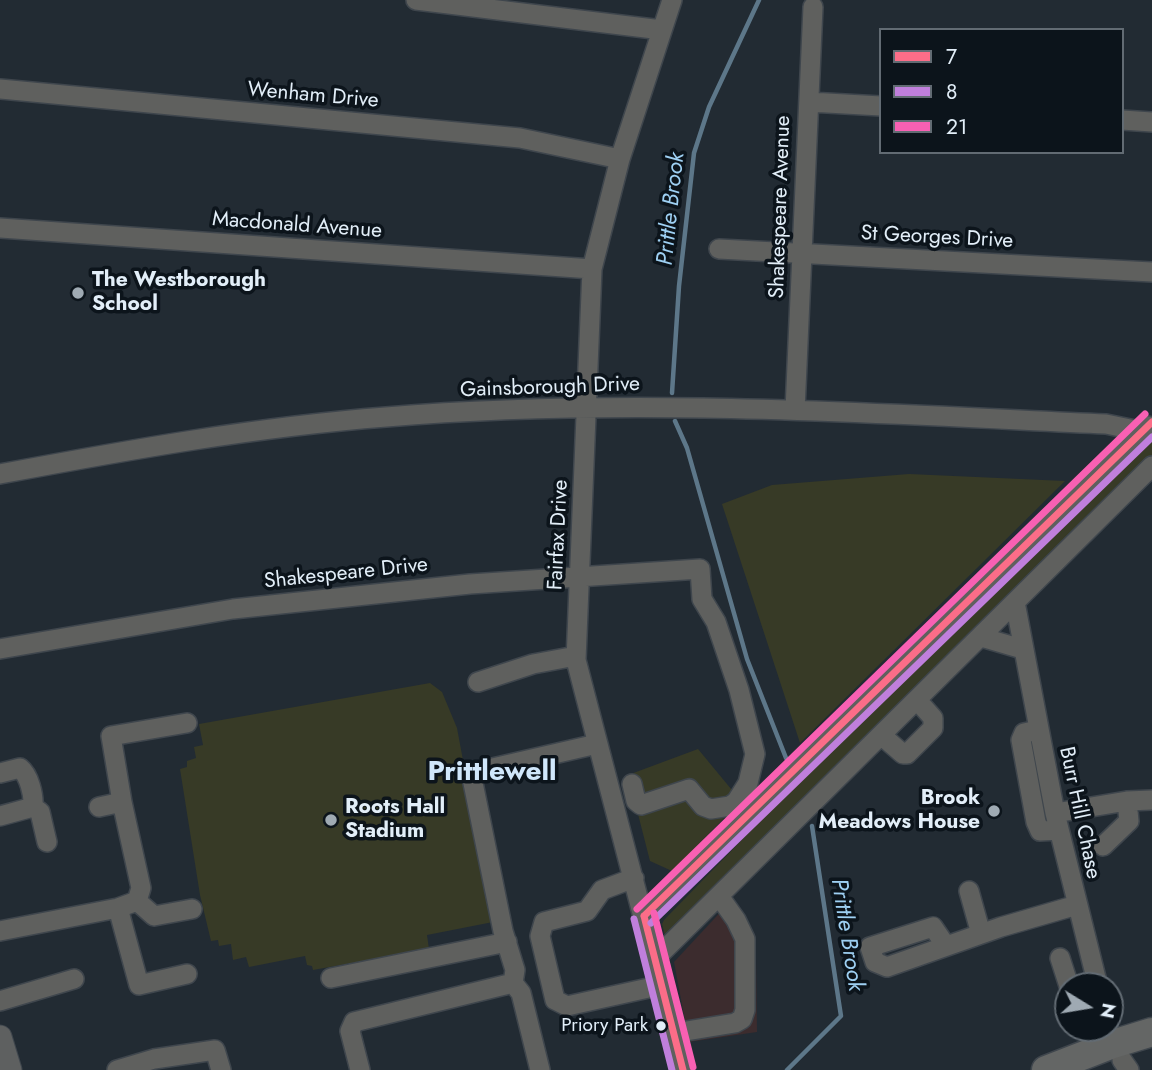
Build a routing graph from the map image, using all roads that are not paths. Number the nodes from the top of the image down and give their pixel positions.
1 (416, 0) edge
2 (673, 0) edge
3 (813, 7) dead end
4 (662, 30) junction
5 (0, 89) edge
6 (808, 102) junction
7 (879, 106) edge
8 (1124, 120) edge
9 (1152, 122) edge
10 (620, 159) junction
11 (0, 228) edge
12 (719, 249) dead end
13 (802, 253) junction
14 (592, 269) junction
15 (1152, 272) edge
16 (587, 407) junction
17 (795, 410) junction
18 (1106, 424) junction
19 (1149, 425) edge
20 (1115, 458) junction
21 (1152, 466) edge
22 (0, 474) edge
23 (580, 576) junction
24 (1015, 602) junction
25 (981, 637) junction
26 (0, 649) edge
27 (1022, 649) junction
28 (576, 656) junction
29 (478, 682) dead end
30 (917, 700) junction
31 (187, 723) dead end
32 (881, 735) junction
33 (597, 744) junction
34 (0, 773) edge
35 (632, 784) dead end
36 (1152, 800) edge
37 (1127, 801) junction
38 (122, 802) junction
39 (33, 807) junction
40 (99, 807) dead end
41 (0, 816) edge
42 (1057, 822) junction
43 (47, 842) dead end
44 (1103, 846) dead end
45 (635, 881) junction
46 (969, 891) dead end
47 (666, 895) junction
48 (719, 896) junction
49 (127, 904) junction
50 (1077, 905) junction
51 (192, 909) dead end
52 (644, 916) junction
53 (0, 931) edge
54 (981, 934) junction
55 (508, 942) junction
56 (946, 946) dead end
57 (1060, 958) dead end
58 (655, 959) junction
59 (1064, 972) edge
60 (1092, 972) edge
61 (187, 974) dead end
62 (331, 978) dead end
63 (74, 979) dead end
64 (513, 983) junction
65 (662, 985) junction
66 (0, 1001) edge
67 (1152, 1032) edge
68 (674, 1033) junction
69 (0, 1037) edge
70 (1118, 1050) edge
71 (1152, 1050) edge
72 (10, 1070) edge
73 (117, 1070) edge
74 (221, 1070) edge
75 (360, 1070) edge
76 (540, 1070) edge
77 (683, 1070) edge
78 (1046, 1070) edge
79 (1094, 1070) edge

1 - 4 street
2 - 4 street, Fairfax Drive
3 - 6 street, Shakespeare Avenue
4 - 10 street, Fairfax Drive
5 - 10 street, Wenham Drive
6 - 7 street
6 - 13 street, Shakespeare Avenue
8 - 9 street
10 - 14 street, Fairfax Drive
11 - 14 street, Macdonald Avenue
12 - 13 street, St Georges Drive
13 - 15 street, St Georges Drive
13 - 17 street, Shakespeare Avenue
14 - 16 street, Fairfax Drive
16 - 17 street, Gainsborough Drive
16 - 22 street, Gainsborough Drive
16 - 23 street, Fairfax Drive
17 - 18 street, Gainsborough Drive
18 - 19 street, Gainsborough Drive
18 - 20 street
19 - 20 street
20 - 47 street
21 - 24 street
23 - 26 street, Shakespeare Drive
23 - 28 street, Fairfax Drive
23 - 35 street, Shakespeare Drive
24 - 25 street
24 - 27 street, Burr Hill Chase
25 - 27 street
25 - 30 street
27 - 42 street, Burr Hill Chase
28 - 29 street
28 - 33 street, Fairfax Drive
30 - 32 street
30 - 32 street
31 - 38 street
32 - 48 street
33 - 45 street, Fairfax Drive
33 - 55 street
34 - 39 street
36 - 37 street
37 - 42 street
37 - 44 street
38 - 40 street
38 - 49 street
39 - 41 street
39 - 43 street
42 - 50 street, Burr Hill Chase
45 - 47 street
45 - 52 street, Fairfax Drive
45 - 65 street
46 - 54 street
47 - 52 street
48 - 58 street
48 - 68 street
49 - 51 street
49 - 53 street
49 - 61 street
50 - 54 street
50 - 60 street, Burr Hill Chase
52 - 58 street, Fairfax Drive
54 - 56 street
55 - 62 street
55 - 64 street
57 - 59 street
58 - 65 street, Fairfax Drive
63 - 66 street
64 - 75 street
64 - 76 street
65 - 68 street, Fairfax Drive
67 - 70 highway
68 - 77 street, Fairfax Drive
69 - 72 main road
70 - 71 highway
70 - 78 highway
70 - 79 highway
73 - 74 street

